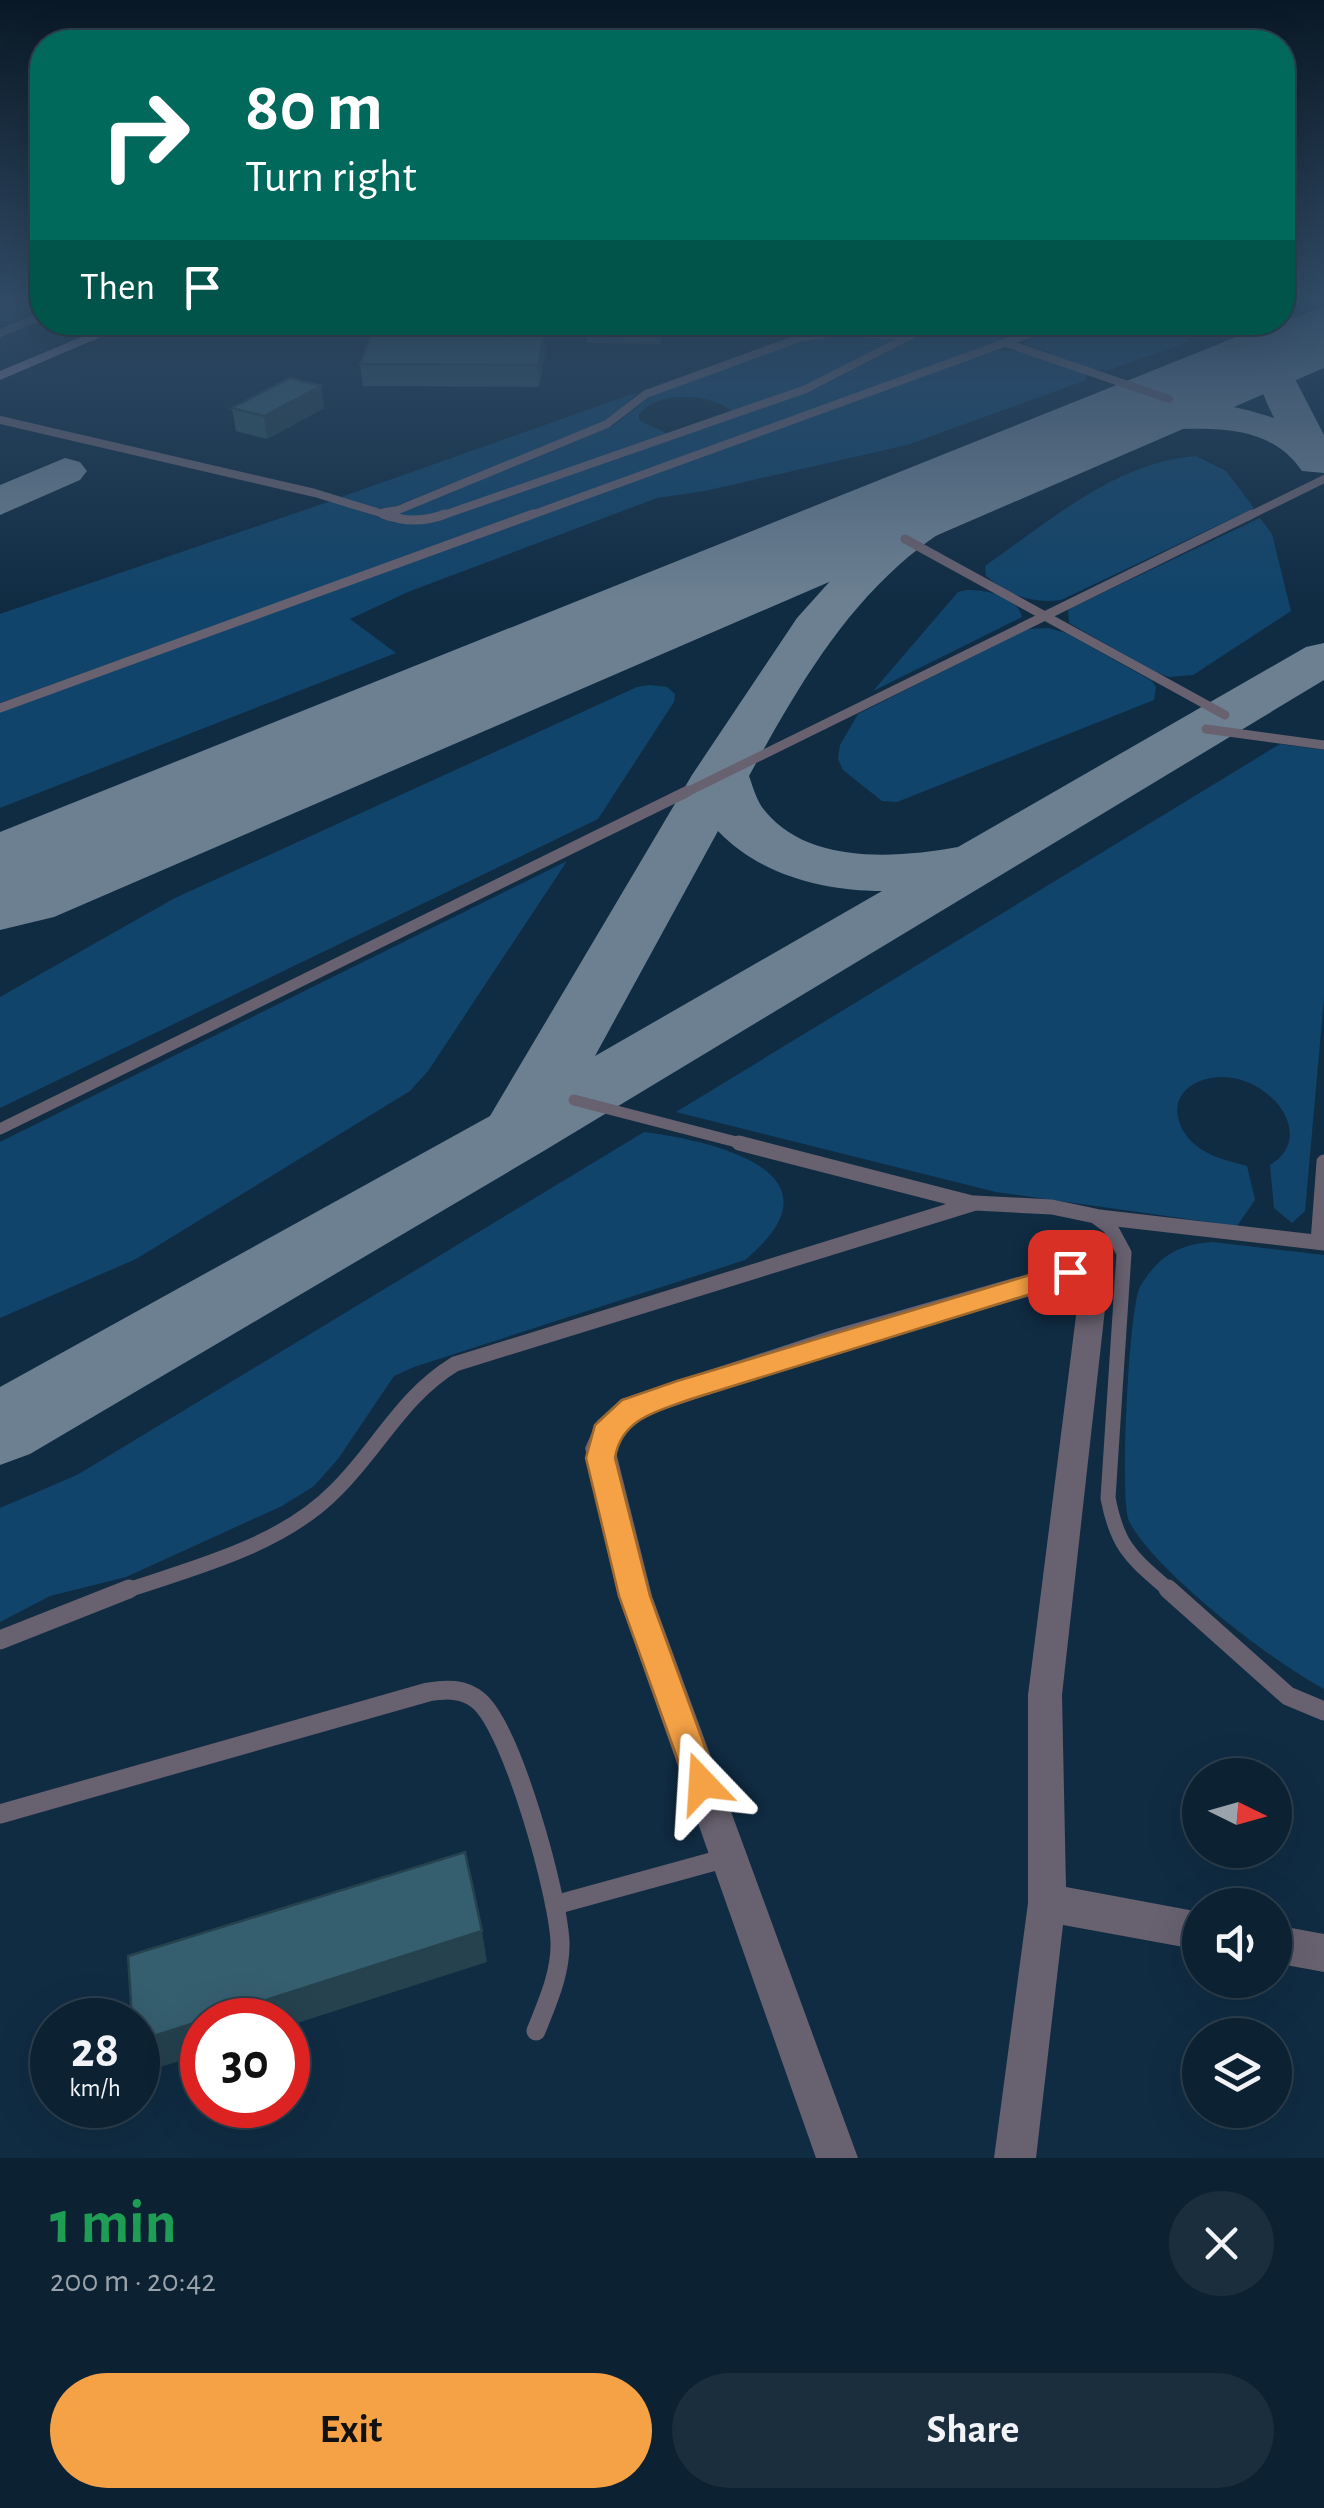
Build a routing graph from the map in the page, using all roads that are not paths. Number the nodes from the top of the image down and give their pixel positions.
1 (640, 399) edge
2 (778, 399) edge
3 (852, 399) edge
4 (1165, 399) edge
5 (1169, 400) dead end
6 (0, 420) edge
7 (1324, 478) edge
8 (380, 513) junction
9 (905, 539) dead end
10 (1045, 616) junction
11 (0, 708) edge
12 (1225, 716) dead end
13 (1206, 729) dead end
14 (1324, 745) edge
15 (574, 1100) dead end
16 (0, 1129) edge
17 (1324, 1162) edge
18 (975, 1203) junction
19 (1097, 1217) junction
20 (1321, 1243) edge
21 (0, 1640) edge
22 (1324, 1712) edge
23 (0, 1814) edge
24 (729, 1858) junction
25 (1047, 1903) junction
26 (555, 1905) junction
27 (1182, 1927) edge
28 (1292, 1947) edge
29 (1324, 1953) edge
30 (536, 2032) dead end
31 (836, 2158) edge
32 (1016, 2158) edge

1 - 8 lane
2 - 8 lane
3 - 11 lane
4 - 5 lane
6 - 8 lane
7 - 10 lane
9 - 10 lane
10 - 12 lane
10 - 16 lane
13 - 14 lane
15 - 18 lane
17 - 20 lane
18 - 19 lane
18 - 21 lane
19 - 20 lane
19 - 22 lane
23 - 26 lane
24 - 25 street
24 - 26 lane
24 - 31 street
25 - 27 street
25 - 32 street
26 - 30 lane
28 - 29 street

